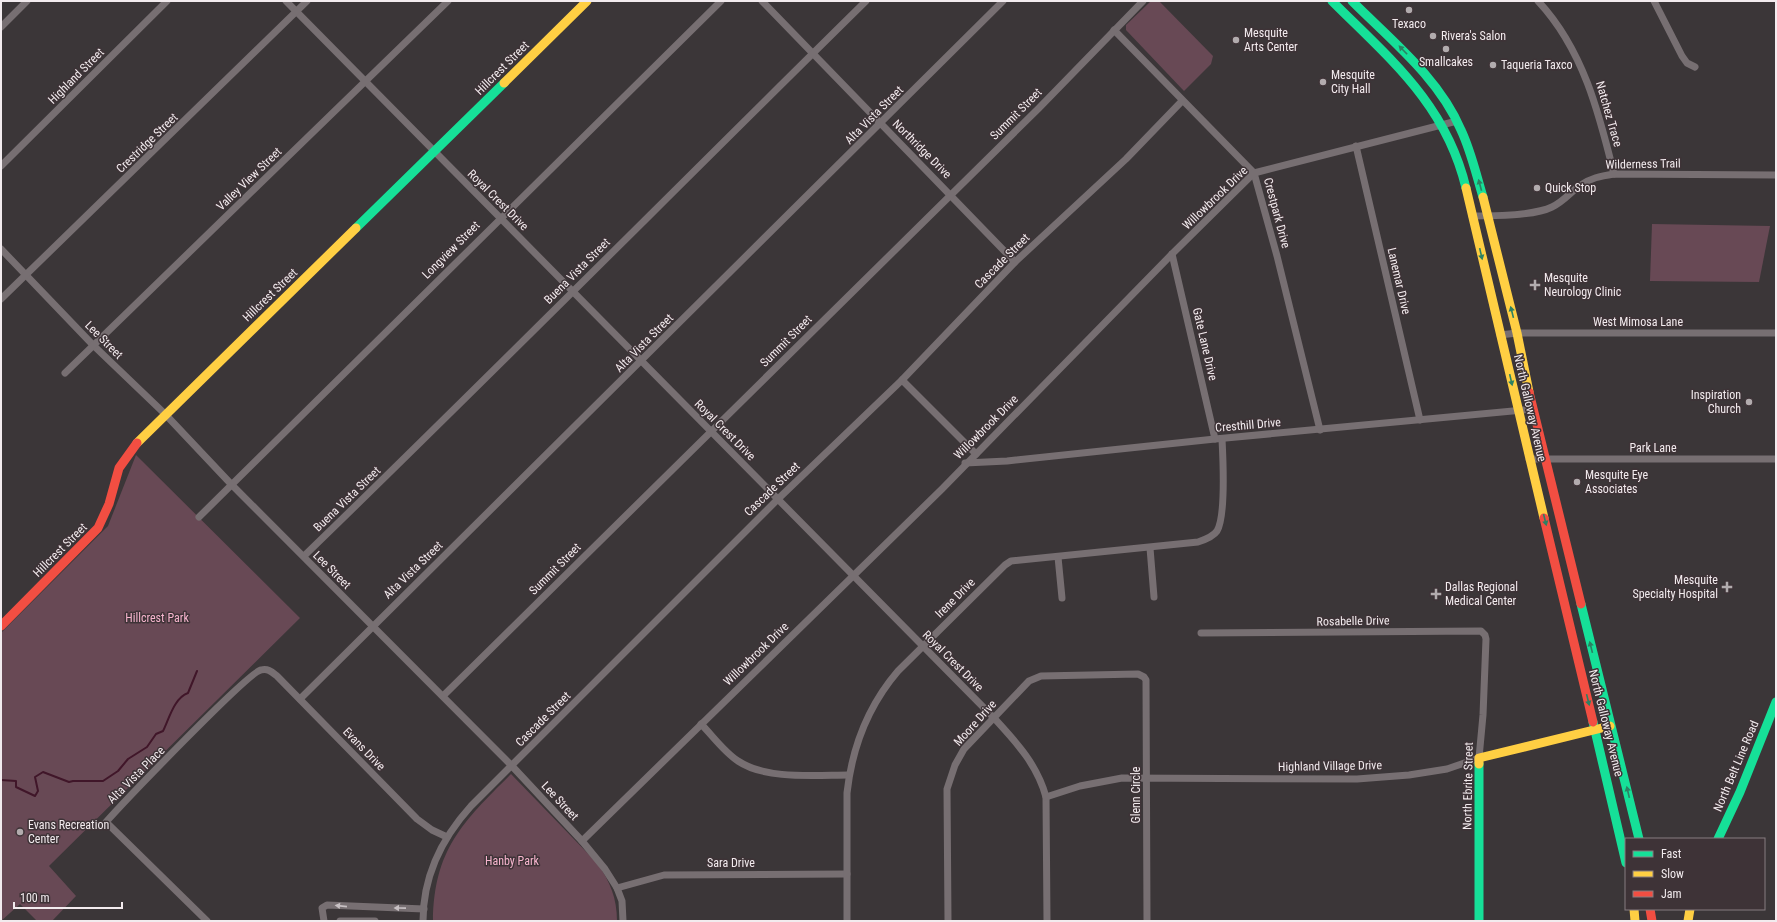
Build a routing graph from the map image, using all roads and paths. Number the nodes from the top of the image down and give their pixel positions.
1 (27, 1) edge
2 (167, 1) edge
3 (286, 1) edge
4 (307, 1) edge
5 (448, 1) edge
6 (587, 1) edge
7 (721, 1) edge
8 (762, 1) edge
9 (866, 1) edge
10 (1003, 1) edge
11 (1143, 1) edge
12 (1332, 1) edge
13 (1654, 1) edge
14 (1355, 2) edge
15 (1541, 2) edge
16 (296, 11) junction
17 (1344, 14) junction
18 (1, 27) edge
19 (1114, 30) junction
20 (812, 54) junction
21 (1696, 67) dead end
22 (366, 81) junction
23 (1182, 101) junction
24 (1457, 121) junction
25 (880, 124) junction
26 (1444, 125) junction
27 (1356, 146) junction
28 (435, 151) junction
29 (1, 166) edge
30 (1254, 174) junction
31 (1614, 174) junction
32 (1776, 175) edge
33 (950, 194) junction
34 (1488, 215) junction
35 (1472, 216) junction
36 (500, 218) junction
37 (1, 249) edge
38 (1172, 254) junction
39 (1015, 262) junction
40 (26, 275) junction
41 (572, 291) junction
42 (1, 299) edge
43 (1517, 333) junction
44 (1776, 333) edge
45 (1500, 335) junction
46 (93, 345) junction
47 (641, 360) junction
48 (65, 373) dead end
49 (902, 380) junction
50 (1533, 409) junction
51 (1518, 411) junction
52 (165, 414) junction
53 (1420, 420) junction
54 (1320, 430) junction
55 (711, 431) junction
56 (1219, 439) junction
57 (976, 454) junction
58 (1529, 459) junction
59 (1545, 459) junction
60 (1776, 459) edge
61 (965, 463) junction
62 (1223, 477) joint
63 (231, 484) junction
64 (778, 499) junction
65 (1555, 500) junction
66 (1540, 502) junction
67 (198, 516) dead end
68 (1150, 548) junction
69 (304, 556) junction
70 (1058, 557) junction
71 (853, 576) junction
72 (1154, 597) dead end
73 (1062, 598) dead end
74 (372, 625) junction
75 (1, 626) edge
76 (1201, 633) dead end
77 (923, 646) junction
78 (1485, 653) joint
79 (269, 670) joint
80 (1581, 670) junction
81 (1138, 674) joint
82 (1601, 687) junction
83 (443, 696) junction
84 (300, 700) junction
85 (1776, 702) edge
86 (993, 717) junction
87 (701, 724) junction
88 (1610, 726) junction
89 (1596, 730) junction
90 (1479, 758) junction
91 (512, 766) junction
92 (849, 775) junction
93 (1147, 779) junction
94 (1608, 782) junction
95 (1046, 797) junction
96 (1632, 810) junction
97 (447, 837) junction
98 (1639, 838) edge
99 (1718, 838) edge
100 (582, 840) junction
101 (1625, 857) edge
102 (847, 874) junction
103 (617, 888) junction
104 (424, 909) junction
105 (1634, 910) edge
106 (1690, 910) edge
107 (207, 921) edge
108 (324, 921) edge
109 (340, 921) edge
110 (375, 921) edge
111 (423, 921) edge
112 (623, 921) edge
113 (847, 921) edge
114 (948, 921) edge
115 (1046, 921) edge
116 (1147, 921) edge
117 (1479, 921) edge
118 (1635, 921) edge
119 (1688, 921) edge

1 - 18 street
2 - 29 street, Highland Street
3 - 16 street, Royal Crest Drive
4 - 16 street, Crestridge Street
5 - 22 street, Valley View Street
6 - 28 main road, Hillcrest Street
7 - 36 street, Longview Street
8 - 20 street, Northridge Drive
9 - 20 street, Buena Vista Street
10 - 25 street, Alta Vista Street
11 - 19 street, Summit Street
12 - 17 main road, North Galloway Avenue
13 - 21 street
14 - 17 main road
24 -> 14 main road, North Galloway Avenue
15 - 31 street, Natchez Trace
16 - 22 street, Royal Crest Drive
16 - 40 street, Crestridge Street
17 - 26 main road, North Galloway Avenue
19 - 23 street, Crestpark Drive
19 - 33 street, Summit Street
20 - 25 street, Northridge Drive
20 - 41 street, Buena Vista Street
22 - 28 street, Royal Crest Drive
22 - 46 street, Valley View Street
23 - 30 street, Crestpark Drive
23 - 39 street, Cascade Street
24 - 26 street, Willowbrook Drive
34 -> 24 main road, North Galloway Avenue
25 - 33 street, Northridge Drive
25 - 47 street, Alta Vista Street
26 - 27 street, Willowbrook Drive
26 - 35 main road, North Galloway Avenue
27 - 30 street, Willowbrook Drive
27 - 53 street, Lanemar Drive
28 - 36 street, Royal Crest Drive
28 - 52 main road, Hillcrest Street
30 - 38 street, Willowbrook Drive
30 - 54 street, Crestpark Drive
31 - 32 street, Wilderness Trail
31 - 34 street, Wilderness Trail
33 - 39 street, Northridge Drive
33 - 55 street, Summit Street
34 - 35 street, Wilderness Trail
43 -> 34 main road, North Galloway Avenue
35 -> 45 main road, North Galloway Avenue
36 - 41 street, Royal Crest Drive
36 - 63 street, Longview Street
37 - 40 street, Lee Street
38 - 56 street, Gate Lane Drive
38 - 57 street, Willowbrook Drive
39 - 49 street, Cascade Street
40 - 42 street, Crestridge Street
40 - 46 street, Lee Street
41 - 47 street, Royal Crest Drive
41 - 69 street, Buena Vista Street
43 - 44 street, West Mimosa Lane
43 - 45 street, West Mimosa Lane
43 - 50 main road, North Galloway Avenue
45 -> 51 main road, North Galloway Avenue
46 - 48 street, Valley View Street
46 - 52 street, Lee Street
47 - 55 street, Royal Crest Drive
47 - 74 street, Alta Vista Street
49 - 57 street
49 - 64 street, Cascade Street
50 - 51 street, Cresthill Drive
50 - 59 main road, North Galloway Avenue
51 - 53 street, Cresthill Drive
51 - 58 main road, North Galloway Avenue
52 - 63 street, Lee Street
52 - 75 main road, Hillcrest Street
53 - 54 street, Cresthill Drive
54 - 56 street, Cresthill Drive
55 - 64 street, Royal Crest Drive
55 - 83 street, Summit Street
56 - 61 street, Cresthill Drive
56 - 62 street, Gate Lane Drive
57 - 61 street, Willowbrook Drive
58 - 59 street, Park Lane
58 - 66 main road, North Galloway Avenue
59 - 60 street, Park Lane
59 - 65 main road, North Galloway Avenue
61 - 71 street, Willowbrook Drive
62 - 68 street, Irene Drive
63 - 67 street, Longview Street
63 - 69 street, Lee Street
64 - 71 street, Royal Crest Drive
64 - 91 street, Cascade Street
65 - 66 main road
82 -> 65 main road, North Galloway Avenue
66 -> 80 main road, North Galloway Avenue
68 - 70 street, Irene Drive
68 - 72 street
69 - 74 street, Lee Street
70 - 73 street
70 - 77 street, Irene Drive
71 - 77 street, Royal Crest Drive
71 - 87 street, Willowbrook Drive
74 - 83 street, Lee Street
74 - 84 street, Alta Vista Street
76 - 78 street, Rosabelle Drive
77 - 86 street, Royal Crest Drive
77 - 92 street, Irene Drive
78 - 90 street, North Ebrite Street
79 - 84 street, Evans Drive
79 - 107 street, Alta Vista Place
80 - 82 main road
80 -> 89 main road, North Galloway Avenue
81 - 86 street, Moore Drive
81 - 93 street, Glenn Circle
82 - 88 main road, North Galloway Avenue
83 - 91 street, Lee Street
84 - 97 street, Evans Drive
85 - 99 main road, North Belt Line Road
86 - 95 street, Royal Crest Drive
86 - 114 street, Moore Drive
87 - 92 street
87 - 100 street, Willowbrook Drive
88 - 89 main road, Highland Village Drive
96 -> 88 main road, North Galloway Avenue
89 - 90 main road, Highland Village Drive
89 - 94 main road, North Galloway Avenue
90 - 93 street, Highland Village Drive
90 - 117 main road, North Ebrite Street
91 - 97 street, Cascade Street
91 - 100 street, Lee Street
92 - 102 street, Irene Drive
93 - 95 street, Highland Village Drive
93 - 116 street, Glenn Circle
94 - 96 main road
94 - 101 main road, North Galloway Avenue
95 - 115 street, Royal Crest Drive
96 - 98 main road, North Galloway Avenue
97 - 104 street, Cascade Street
100 - 103 street, Lee Street
102 - 103 street, Sara Drive
102 - 113 street, Irene Drive
103 - 112 street, Lee Street
104 -> 108 street
104 - 111 street, Cascade Street
105 - 118 main road
106 - 119 main road
109 - 110 street

